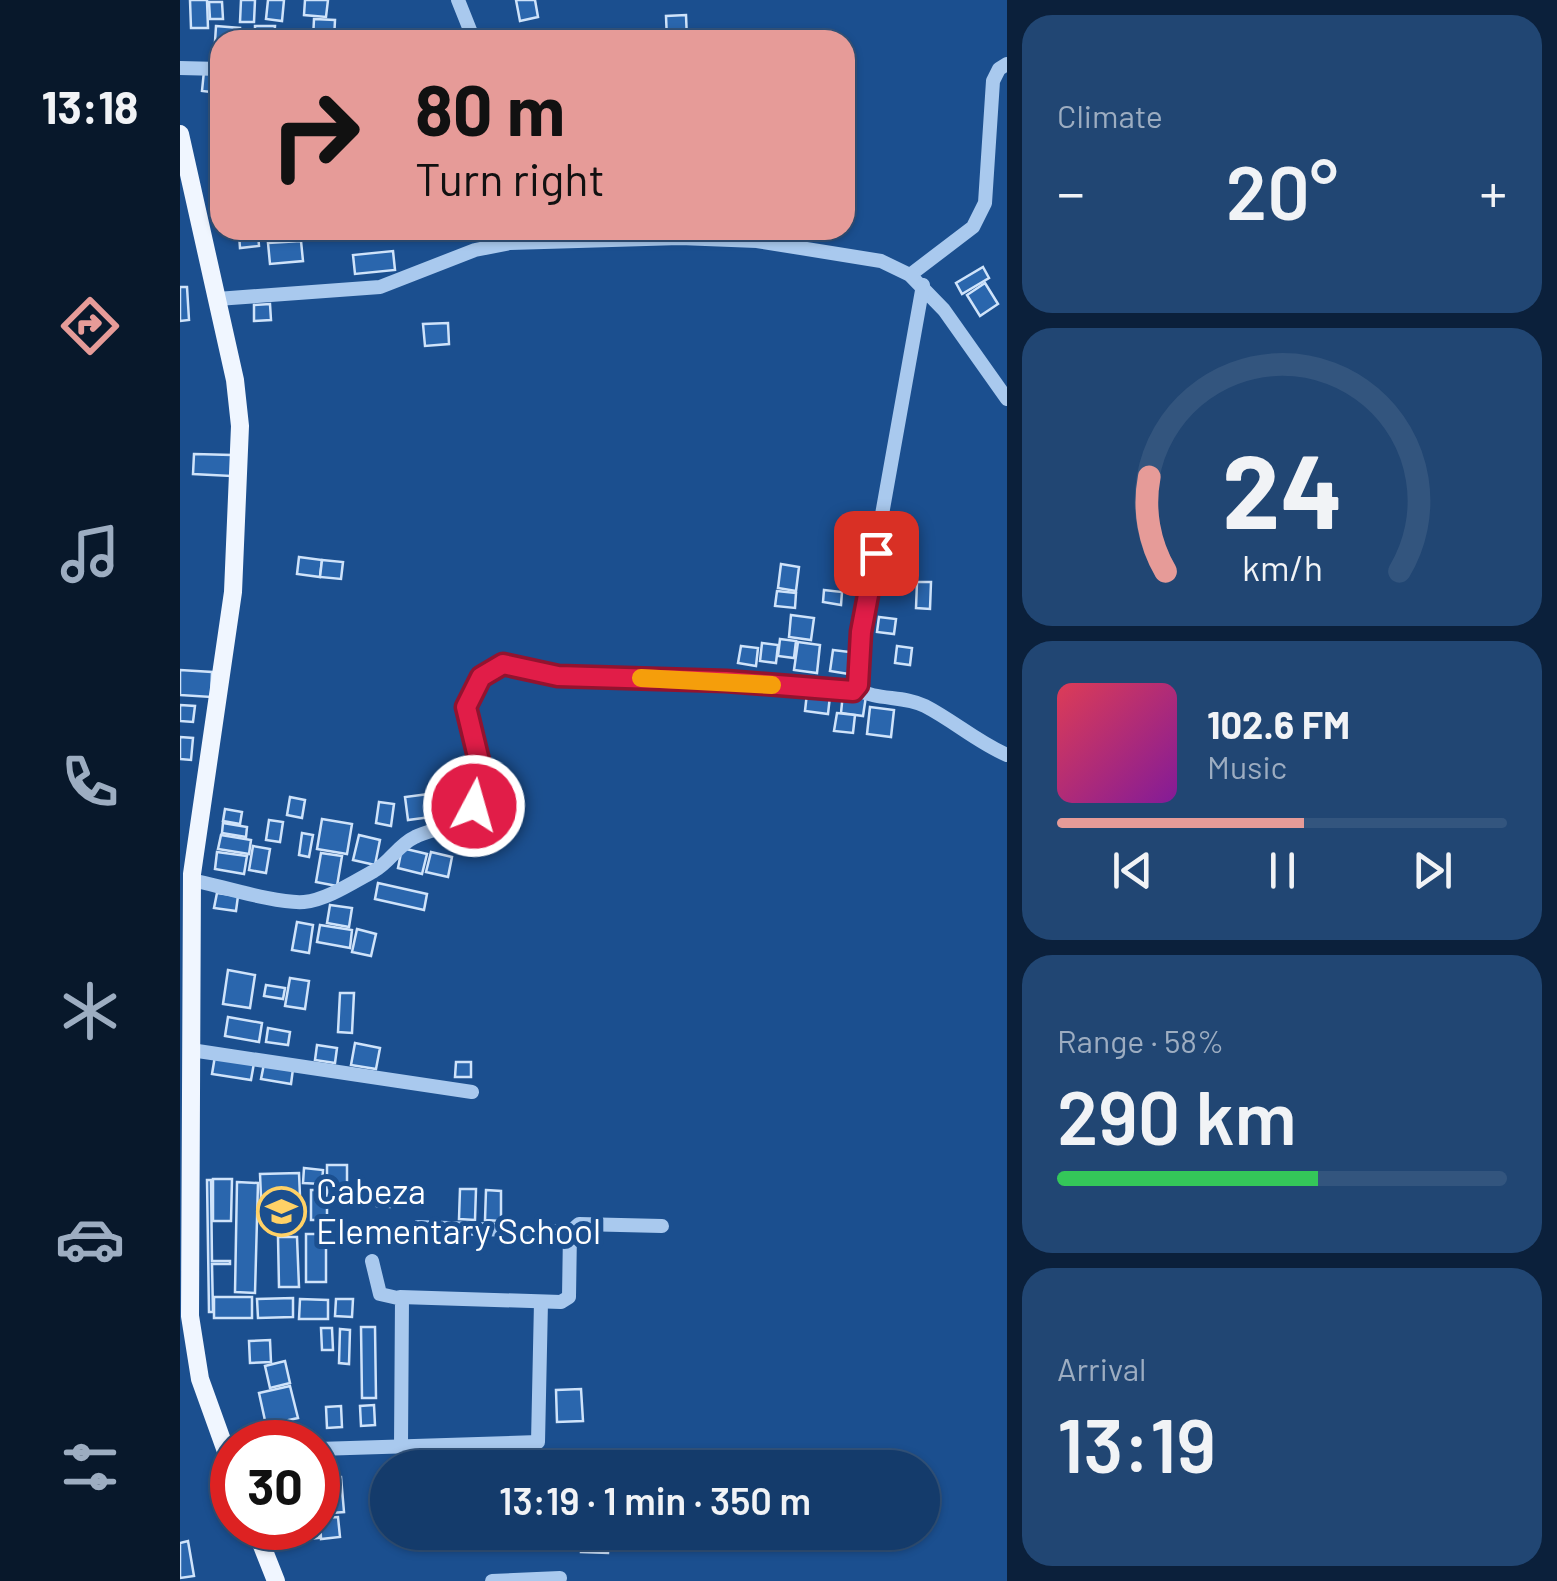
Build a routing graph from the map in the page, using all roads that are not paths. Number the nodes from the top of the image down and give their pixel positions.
1 (458, 0) edge
2 (470, 30) edge
3 (1007, 64) edge
4 (180, 68) edge
5 (210, 70) edge
6 (180, 134) edge
7 (555, 240) edge
8 (731, 240) edge
9 (917, 280) junction
10 (217, 299) junction
11 (1007, 398) edge
12 (856, 688) junction
13 (1007, 755) edge
14 (192, 880) junction
15 (191, 1050) junction
16 (472, 1092) dead end
17 (186, 1186) edge
18 (662, 1226) dead end
19 (418, 1227) dead end
20 (570, 1232) junction
21 (372, 1261) dead end
22 (400, 1297) junction
23 (541, 1302) junction
24 (216, 1420) edge
25 (401, 1445) junction
26 (340, 1448) edge
27 (264, 1550) edge
28 (560, 1578) dead end
29 (276, 1581) edge
30 (492, 1581) edge

1 - 2 street
3 - 9 street
4 - 5 street
6 - 10 main road
7 - 10 street
8 - 9 street
9 - 11 street
9 - 12 street
10 - 14 main road
12 - 13 street
12 - 14 street
14 - 15 main road
15 - 16 street
15 - 17 main road
17 - 24 main road
18 - 20 street
19 - 20 street
20 - 23 street
21 - 22 street
22 - 23 street
22 - 25 street
23 - 25 street
25 - 26 street
27 - 29 main road
28 - 30 street

